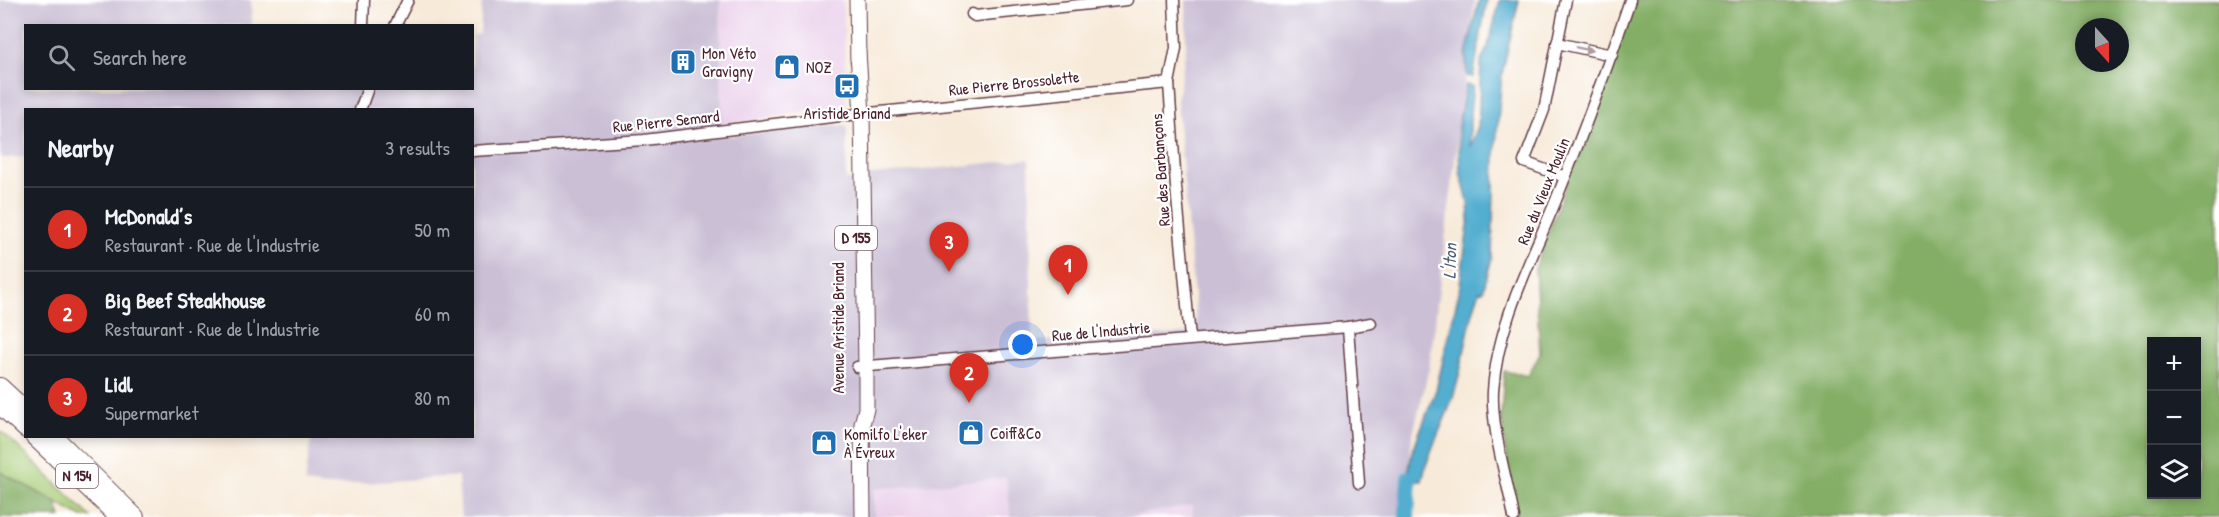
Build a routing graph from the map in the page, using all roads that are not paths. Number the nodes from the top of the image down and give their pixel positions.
1 (364, 0) edge
2 (408, 0) edge
3 (857, 0) edge
4 (1127, 0) edge
5 (1174, 0) edge
6 (1566, 0) edge
7 (1630, 0) edge
8 (972, 14) dead end
9 (363, 24) edge
10 (396, 24) edge
11 (1557, 43) junction
12 (1612, 55) junction
13 (1169, 83) junction
14 (859, 114) junction
15 (474, 151) edge
16 (1565, 177) junction
17 (1371, 323) dead end
18 (1348, 327) junction
19 (1190, 338) junction
20 (861, 367) junction
21 (0, 387) edge
22 (0, 405) edge
23 (24, 409) edge
24 (24, 427) edge
25 (36, 438) edge
26 (55, 438) edge
27 (1359, 483) dead end
28 (118, 517) edge
29 (135, 517) edge
30 (863, 517) edge
31 (1514, 517) edge

1 - 9 street
2 - 10 street
3 - 14 main road, Avenue Aristide Briand / D 155
4 - 8 street
5 - 13 street, Rue des Barbançons
6 - 11 street
7 - 12 street, Rue du Vieux Moulin
11 -> 12 street
11 - 16 street
12 - 16 street, Rue du Vieux Moulin
13 - 14 street, Rue Pierre Brossolette
13 - 19 street, Rue des Barbançons
14 - 15 street, Rue Pierre Semard
14 - 20 main road, Avenue Aristide Briand / D 155
16 - 31 street, Rue du Vieux Moulin
17 - 18 street, Rue de l'Industrie
18 - 19 street, Rue de l'Industrie
18 - 27 street
19 - 20 street, Rue de l'Industrie
20 - 30 main road, Avenue Aristide Briand / D 155
21 - 23 highway
22 - 24 highway
25 - 28 highway, N 154
26 - 29 highway, N 154

